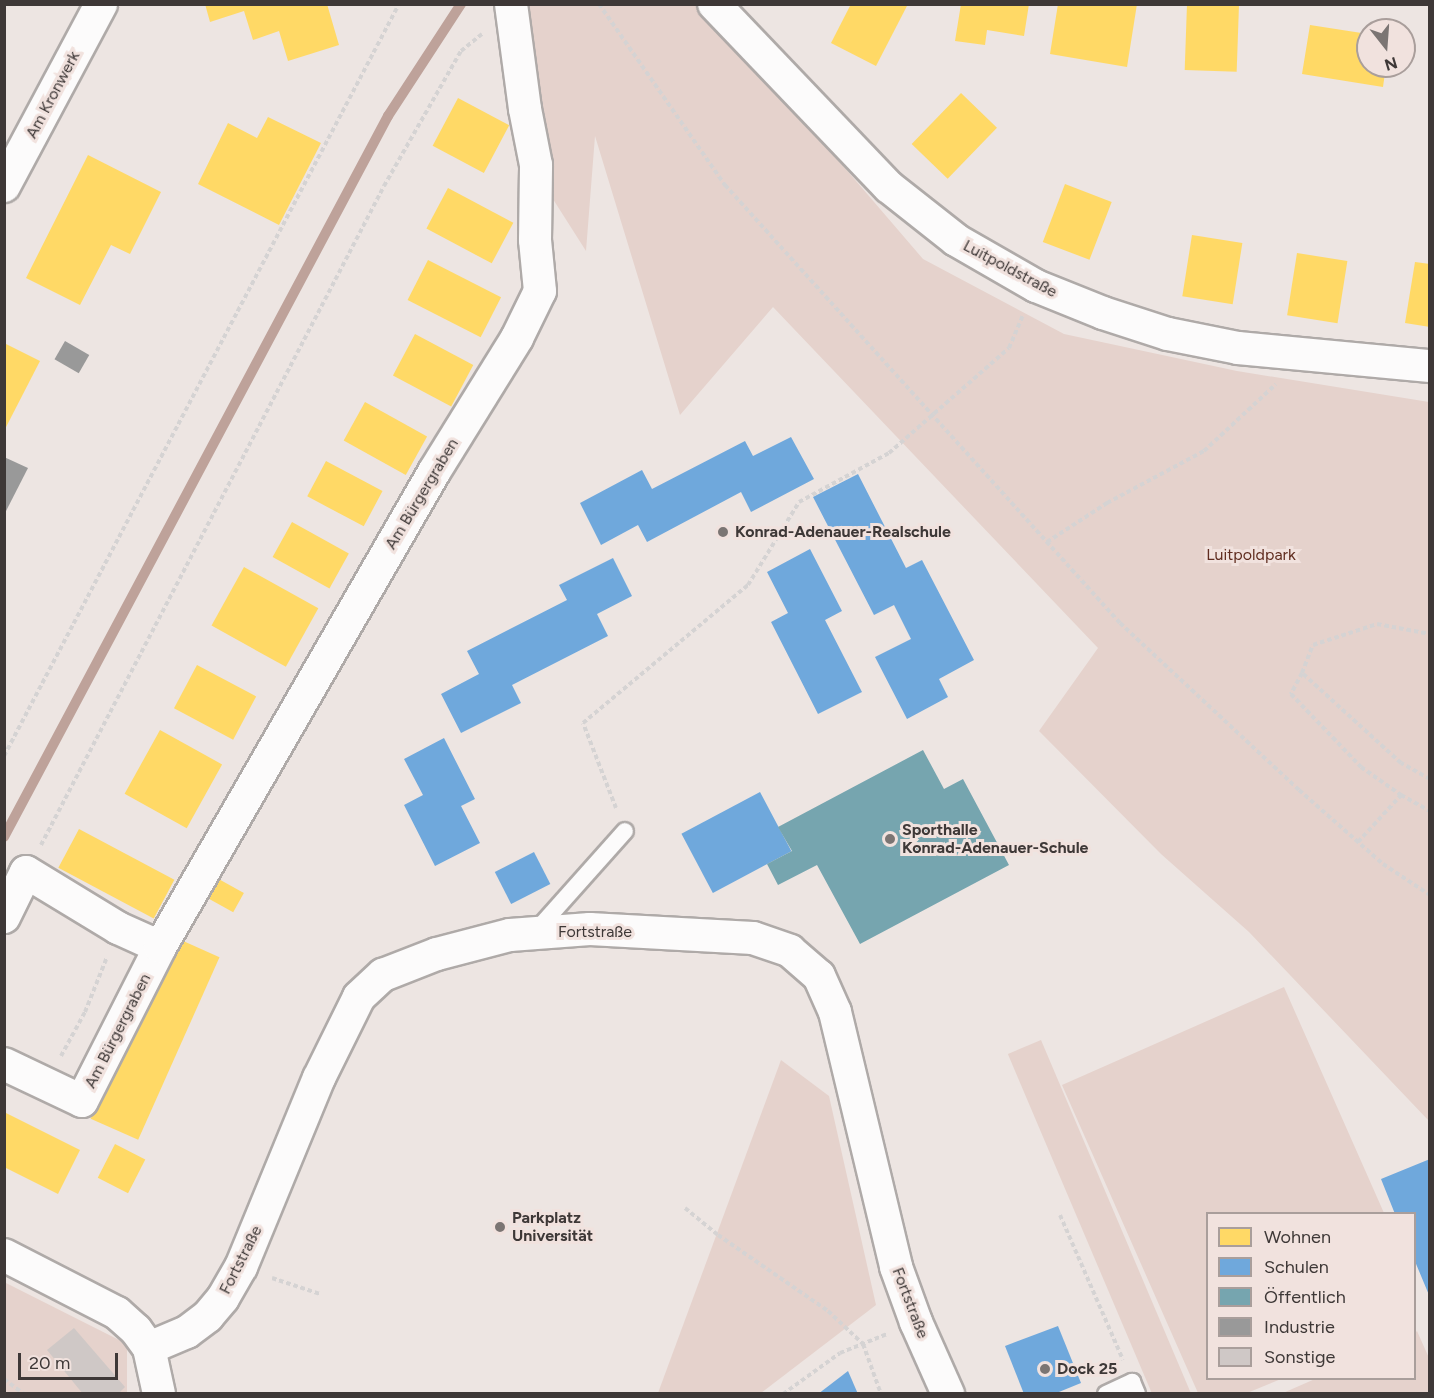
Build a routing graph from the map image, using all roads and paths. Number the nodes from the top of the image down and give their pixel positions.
1 (101, 4) edge
2 (399, 4) edge
3 (511, 4) edge
4 (599, 4) edge
5 (714, 4) edge
6 (460, 51) dead end
7 (4, 186) edge
8 (1009, 348) dead end
9 (1292, 354) junction
10 (1430, 366) edge
11 (1047, 542) junction
12 (1430, 634) edge
13 (1302, 673) junction
14 (4, 756) edge
15 (1430, 779) edge
16 (1401, 795) junction
17 (1430, 811) edge
18 (625, 831) joint
19 (1358, 842) junction
20 (26, 872) junction
21 (1430, 895) edge
22 (4, 917) edge
23 (118, 928) junction
24 (534, 933) junction
25 (160, 947) junction
26 (4, 1064) edge
27 (47, 1082) junction
28 (685, 1208) dead end
29 (1060, 1215) dead end
30 (4, 1255) edge
31 (283, 1282) dead end
32 (320, 1294) dead end
33 (863, 1344) junction
34 (149, 1348) junction
35 (4, 1379) edge
36 (1135, 1388) edge
37 (24, 1394) edge
38 (159, 1394) edge
39 (783, 1394) edge
40 (881, 1394) edge
41 (948, 1394) edge
42 (1107, 1394) edge

1 - 7 street, Am Kronwerk
2 - 14 path
3 - 25 street, Am Bürgergraben
4 - 11 path
5 - 9 street, Luitpoldstraße
6 - 20 path
8 - 18 path, bridge
9 - 10 street, Luitpoldstraße
9 - 11 path
11 - 19 path
12 - 13 path
13 - 15 path
13 - 16 path
16 - 17 path
16 - 19 path
18 - 24 lane
19 - 21 path
20 - 22 street
20 - 23 street
23 - 25 street
23 - 27 path
24 - 34 street, Fortstraße
24 - 41 street, Fortstraße
25 - 27 street, Am Bürgergraben
26 - 27 street, Am Bürgergraben
28 - 33 path
29 - 36 path
30 - 34 street
31 - 32 path
33 - 39 path
33 - 40 path
34 - 38 street
35 - 37 path
36 - 42 lane

